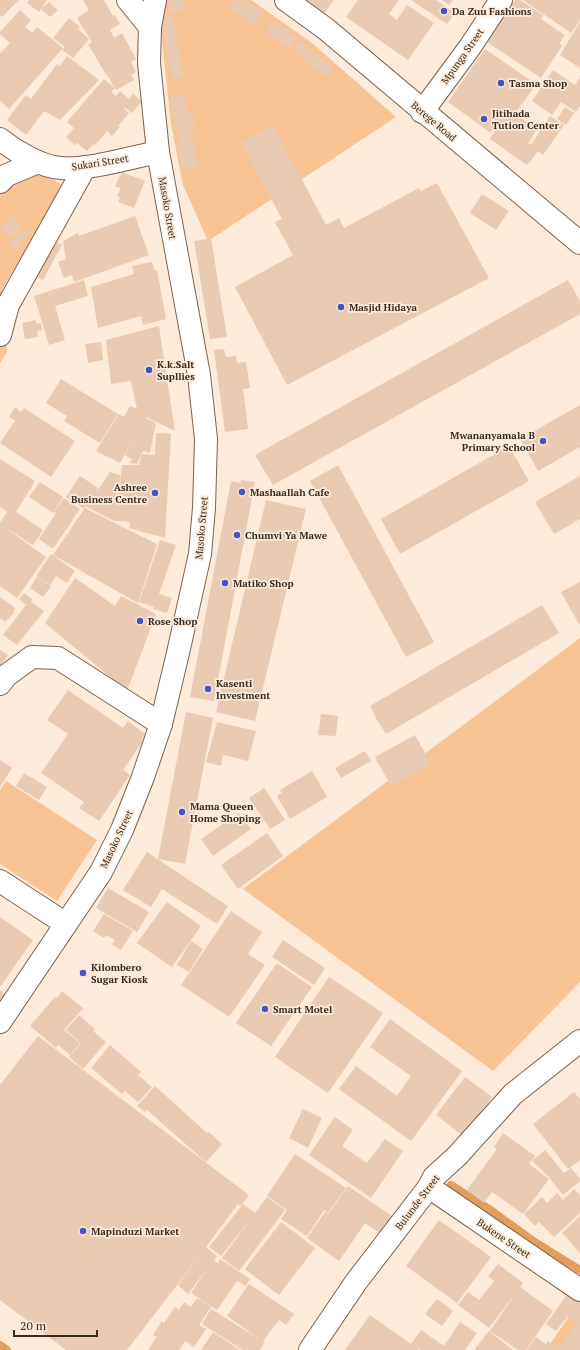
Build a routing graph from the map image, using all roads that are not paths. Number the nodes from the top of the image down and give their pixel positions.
1 (128, 0) edge
2 (155, 0) edge
3 (286, 0) edge
4 (501, 0) edge
5 (150, 27) junction
6 (422, 112) junction
7 (0, 139) edge
8 (158, 152) junction
9 (38, 162) junction
10 (85, 167) junction
11 (0, 182) edge
12 (580, 243) edge
13 (0, 335) edge
14 (0, 684) edge
15 (160, 724) junction
16 (0, 881) edge
17 (66, 924) junction
18 (0, 1022) edge
19 (580, 1041) edge
20 (429, 1187) junction
21 (580, 1290) edge
22 (310, 1350) edge

1 - 5 street
2 - 5 street, Masoko Street
3 - 6 street, Berege Road
4 - 6 street, Mpunga Street
5 - 8 street, Masoko Street
6 - 12 street, Berege Road
7 - 9 street, Sukari Street
8 - 10 street, Sukari Street
8 - 15 street, Masoko Street
9 - 10 street, Sukari Street
9 - 11 street
10 - 13 street
14 - 15 street
15 - 17 street, Masoko Street
16 - 17 street
17 - 18 street, Masoko Street
19 - 20 street, Bulunde Street
20 - 21 street, Bukene Street
20 - 22 street, Bulunde Street

